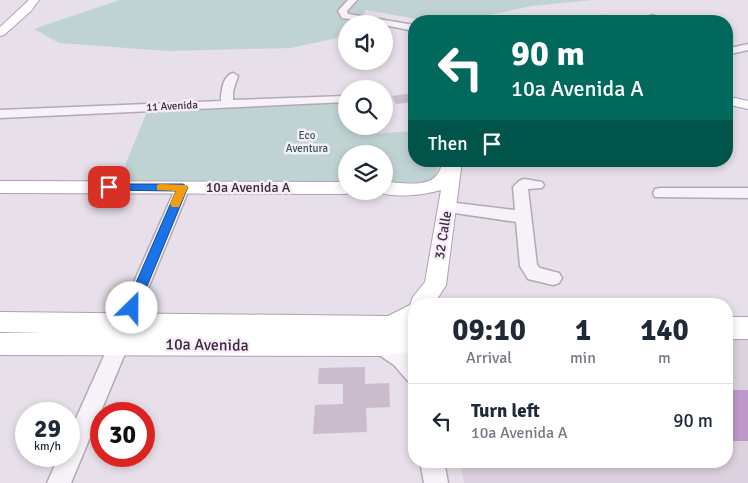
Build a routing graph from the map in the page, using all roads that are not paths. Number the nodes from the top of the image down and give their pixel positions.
1 (353, 0) edge
2 (32, 1) edge
3 (0, 21) edge
4 (408, 27) edge
5 (0, 32) edge
6 (748, 47) edge
7 (733, 50) edge
8 (748, 58) edge
9 (733, 61) edge
10 (233, 76) dead end
11 (338, 99) edge
12 (733, 102) edge
13 (227, 103) junction
14 (748, 105) edge
15 (0, 114) edge
16 (450, 167) edge
17 (452, 167) edge
18 (537, 185) dead end
19 (0, 187) edge
20 (183, 187) junction
21 (338, 188) edge
22 (393, 188) edge
23 (660, 193) dead end
24 (748, 193) edge
25 (448, 206) junction
26 (524, 217) junction
27 (553, 278) dead end
28 (435, 294) edge
29 (408, 321) edge
30 (0, 322) edge
31 (408, 324) edge
32 (733, 328) edge
33 (748, 328) edge
34 (122, 334) junction
35 (5, 343) edge
36 (380, 345) junction
37 (408, 366) edge
38 (433, 468) edge
39 (59, 483) edge
40 (436, 483) edge

1 - 4 street
2 - 3 main road
2 - 5 main road
6 - 7 street
8 - 9 street
10 - 13 street
11 - 13 street, 11 Avenida
12 - 14 main road
13 - 15 street, 11 Avenida
16 - 22 main road
17 - 25 main road, 32 Calle
18 - 26 street
19 - 20 main road, 10a Avenida A
20 - 21 main road, 10a Avenida A
20 - 34 street
23 - 24 street
25 - 26 street
25 - 28 main road, 32 Calle
26 - 27 street
29 - 34 main road, 10a Avenida
30 - 34 main road, 10a Avenida
31 - 36 main road, 10a Avenida
32 - 33 main road
34 - 35 main road, 10a Avenida
34 - 36 main road, 10a Avenida
34 - 39 street
36 - 37 street
38 - 40 street

